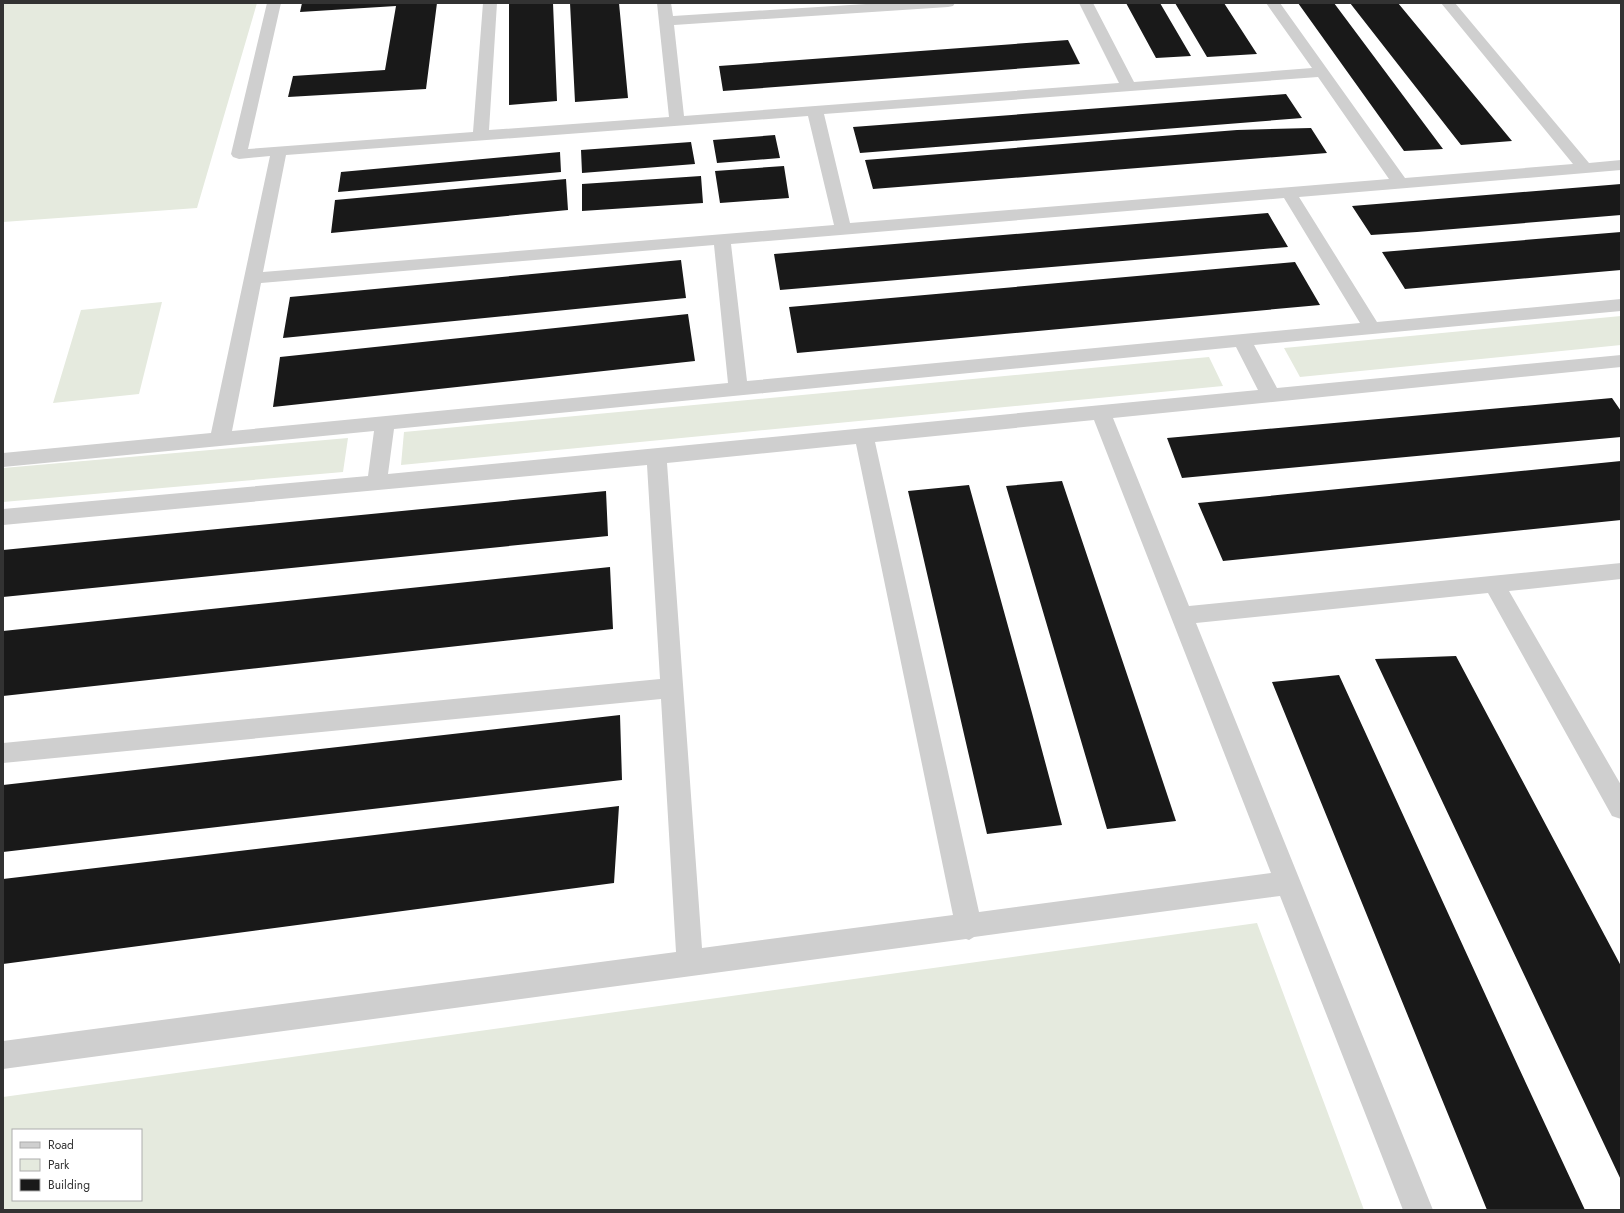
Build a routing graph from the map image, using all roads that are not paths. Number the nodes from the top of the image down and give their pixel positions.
1 (274, 3) edge
2 (490, 3) edge
3 (664, 3) edge
4 (948, 3) edge
5 (1086, 3) edge
6 (1273, 3) edge
7 (1448, 3) edge
8 (666, 21) junction
9 (1322, 72) junction
10 (1129, 87) junction
11 (815, 111) junction
12 (677, 121) junction
13 (481, 136) junction
14 (279, 151) junction
15 (1621, 165) edge
16 (1585, 168) junction
17 (1400, 184) junction
18 (1288, 193) junction
19 (843, 229) junction
20 (722, 239) junction
21 (253, 278) junction
22 (1621, 305) edge
23 (1372, 328) junction
24 (1242, 340) junction
25 (1621, 361) edge
26 (738, 388) junction
27 (1270, 396) junction
28 (1100, 413) junction
29 (385, 422) junction
30 (864, 436) junction
31 (220, 439) junction
32 (657, 456) junction
33 (3, 460) edge
34 (377, 483) junction
35 (3, 517) edge
36 (1621, 571) edge
37 (1494, 584) junction
38 (1181, 616) junction
39 (672, 688) junction
40 (3, 753) edge
41 (1621, 808) edge
42 (1288, 883) junction
43 (969, 926) junction
44 (690, 963) junction
45 (3, 1055) edge
46 (1418, 1210) edge

1 - 14 street
2 - 13 street
3 - 8 street
4 - 8 street
5 - 10 street
6 - 9 street
7 - 16 street
8 - 12 street
9 - 10 street
9 - 17 street
10 - 11 street
11 - 12 street
11 - 19 street
12 - 13 street
13 - 14 street
14 - 21 street
15 - 16 street
16 - 17 street
17 - 18 street
18 - 19 street
18 - 23 street
19 - 20 street
20 - 21 street
20 - 26 street
21 - 31 street
22 - 23 street
23 - 24 street
24 - 26 street
24 - 27 street
25 - 27 street
26 - 29 street
27 - 28 street
28 - 30 street
28 - 38 street
29 - 31 street
29 - 34 street
30 - 32 street
30 - 43 street
31 - 33 street
32 - 34 street
32 - 39 street
34 - 35 street
36 - 37 street
37 - 38 street
37 - 41 street
38 - 42 street
39 - 40 street
39 - 44 street
42 - 43 street
42 - 46 street
43 - 44 street
44 - 45 street

